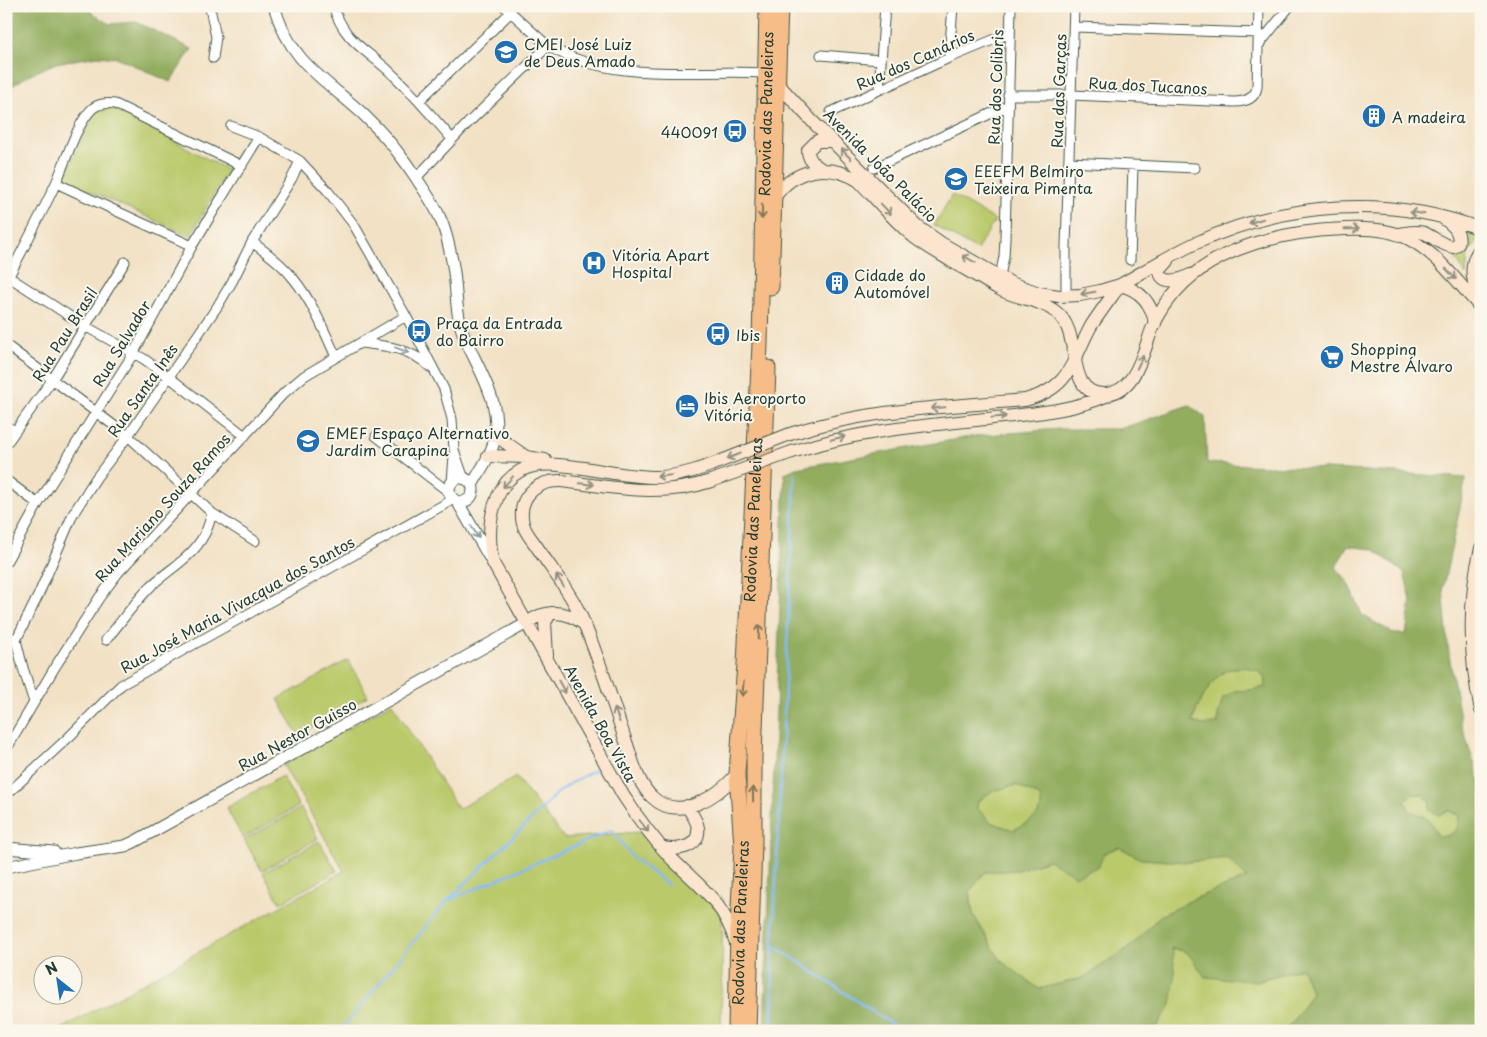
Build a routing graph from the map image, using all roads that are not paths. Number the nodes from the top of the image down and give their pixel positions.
1 (213, 6) edge
2 (274, 6) edge
3 (333, 6) edge
4 (767, 6) edge
5 (780, 6) edge
6 (885, 6) edge
7 (954, 6) edge
8 (1011, 6) edge
9 (1074, 6) edge
10 (1259, 6) edge
11 (1290, 6) edge
12 (507, 9) edge
13 (1074, 27) junction
14 (1010, 33) junction
15 (1259, 33) junction
16 (548, 46) junction
17 (1258, 46) junction
18 (820, 55) dead end
19 (213, 58) dead end
20 (949, 58) junction
21 (880, 60) junction
22 (765, 72) junction
23 (778, 84) junction
24 (879, 89) junction
25 (1008, 95) junction
26 (1071, 95) junction
27 (419, 101) junction
28 (1007, 106) junction
29 (831, 112) dead end
30 (231, 126) dead end
31 (259, 137) junction
32 (452, 139) junction
33 (832, 141) junction
34 (300, 161) junction
35 (1069, 162) junction
36 (242, 166) junction
37 (1133, 166) junction
38 (874, 168) dead end
39 (1196, 168) dead end
40 (821, 170) junction
41 (416, 178) junction
42 (56, 183) junction
43 (774, 198) junction
44 (1439, 216) junction
45 (1481, 229) edge
46 (1399, 234) junction
47 (252, 242) junction
48 (1195, 243) junction
49 (192, 246) junction
50 (1481, 248) edge
51 (1130, 260) dead end
52 (125, 262) dead end
53 (1205, 267) junction
54 (8, 280) edge
55 (999, 282) junction
56 (1120, 285) junction
57 (1066, 296) junction
58 (1481, 306) edge
59 (406, 316) junction
60 (1155, 324) junction
61 (85, 326) junction
62 (361, 343) junction
63 (6, 345) edge
64 (133, 354) junction
65 (336, 357) junction
66 (1075, 360) junction
67 (436, 373) junction
68 (170, 376) junction
69 (52, 380) junction
70 (1114, 392) junction
71 (96, 412) junction
72 (6, 426) edge
73 (15, 431) junction
74 (495, 435) junction
75 (128, 436) junction
76 (244, 436) junction
77 (376, 436) dead end
78 (6, 444) edge
79 (454, 450) junction
80 (488, 456) junction
81 (526, 457) junction
82 (596, 470) junction
83 (6, 480) edge
84 (468, 482) junction
85 (190, 493) junction
86 (453, 494) junction
87 (38, 504) junction
88 (212, 513) junction
89 (255, 541) dead end
90 (1481, 548) edge
91 (6, 562) edge
92 (493, 563) junction
93 (551, 612) junction
94 (527, 623) junction
95 (584, 624) junction
96 (6, 635) edge
97 (16, 640) junction
98 (106, 640) dead end
99 (547, 659) junction
100 (34, 702) junction
101 (1481, 710) edge
102 (8, 745) edge
103 (737, 774) junction
104 (6, 795) edge
105 (687, 806) junction
106 (661, 847) junction
107 (6, 848) edge
108 (76, 853) junction
109 (6, 866) edge
110 (737, 945) junction
111 (736, 1031) edge
112 (748, 1031) edge

1 - 19 street
2 - 41 street
3 - 27 street
4 - 22 main road, Rodovia das Paneleiras
5 - 23 main road, Rodovia das Paneleiras
6 - 21 street
7 - 20 street
8 - 14 street, Rua dos Colibris
9 - 13 street, Rua das Garças
10 - 15 street
11 - 17 street
12 - 16 street
12 - 27 street
13 - 15 street
13 - 26 street, Rua das Garças
14 - 20 street, Rua dos Canários
14 - 25 street, Rua dos Colibris
15 - 17 street
16 - 22 street
16 - 32 street
17 - 26 street, Rua dos Tucanos
18 - 21 street
20 - 24 street, Rua dos Canários
21 - 24 street
22 -> 103 main road, Rodovia das Paneleiras
23 - 33 main road, Avenida João Palácio
23 - 43 main road, Rodovia das Paneleiras
24 - 29 street, Rua dos Canários
25 - 26 street, Rua dos Tucanos
25 - 28 street, Rua dos Colibris
26 - 35 street, Rua das Garças
27 - 32 street
28 - 38 street
28 - 55 street, Rua dos Colibris
30 - 31 street
31 - 34 street
31 - 36 street, Rua Salvador
32 - 41 street
33 - 40 main road
55 -> 33 main road, Avenida João Palácio
34 - 47 street, Rua Santa Inês
34 - 59 street
35 - 37 street
35 - 57 street, Rua das Garças
36 - 42 street
36 - 49 street, Rua Salvador
37 - 39 street
37 - 51 street
40 - 43 main road, Avenida João Palácio
40 -> 55 main road, Avenida João Palácio
41 - 74 street
42 - 49 street
42 - 54 street
112 -> 43 main road, Rodovia das Paneleiras
44 - 45 main road, Avenida João Palácio
44 - 46 main road
44 -> 48 main road, Avenida João Palácio
53 -> 46 main road
46 -> 58 main road
47 - 65 street
47 - 68 street, Rua Santa Inês
48 - 53 main road
48 - 56 main road, Avenida João Palácio
49 - 64 street, Rua Salvador
50 - 58 main road
52 - 61 street, Rua Pau Brasil
53 - 60 main road
54 - 61 street
55 - 57 main road, Avenida João Palácio
55 - 66 main road, Avenida João Palácio
56 -> 57 main road, Avenida João Palácio
56 - 60 main road
56 - 66 main road
59 - 62 street, Rua Mariano Souza Ramos
59 - 67 street
70 -> 60 main road
61 - 64 street
61 - 69 street, Rua Pau Brasil
62 - 65 street, Rua Mariano Souza Ramos
62 -> 67 street
63 - 69 street
64 - 68 street
64 - 71 street, Rua Salvador
65 - 76 street, Rua Mariano Souza Ramos
66 - 70 main road, Avenida João Palácio
66 -> 82 main road, bridge
67 - 79 street
68 - 75 street, Rua Santa Inês
68 - 76 street
69 - 71 street
69 - 73 street, Rua Pau Brasil
95 -> 70 main road, Avenida Boa Vista, bridge
71 - 75 street
71 - 87 street, Rua Salvador
72 - 73 street
73 - 78 street, Rua Pau Brasil
74 - 80 street
74 - 81 main road
75 - 85 street
75 - 97 street, Rua Santa Inês
76 - 85 street, Rua Mariano Souza Ramos
77 - 86 street
79 - 84 street
79 - 86 street
80 - 81 main road
80 - 84 street
81 - 82 main road
82 -> 92 main road
83 - 87 street
84 - 86 street
84 - 86 street
85 - 88 street
85 - 100 street, Rua Mariano Souza Ramos
86 -> 92 street, Avenida Boa Vista
86 - 104 street, Rua José Maria Vivacqua dos Santos
87 - 91 street, Rua Salvador
88 - 89 street
88 - 98 street
90 - 101 main road
92 - 94 main road, Avenida Boa Vista
93 - 94 main road
93 - 95 main road
93 - 99 main road
94 - 99 main road, Avenida Boa Vista
94 - 108 street, Rua Nestor Guisso
105 -> 95 main road, Avenida Boa Vista
96 - 97 street
97 - 100 street
99 -> 106 main road, Avenida Boa Vista
100 - 102 street, Rua Mariano Souza Ramos
103 - 105 main road, Avenida Boa Vista
103 - 110 main road, Rodovia das Paneleiras
105 - 106 main road
106 - 110 main road, Avenida Boa Vista
107 - 108 street, Rua Nestor Guisso
108 - 109 street, Rua Nestor Guisso
110 - 111 main road, Rodovia das Paneleiras

